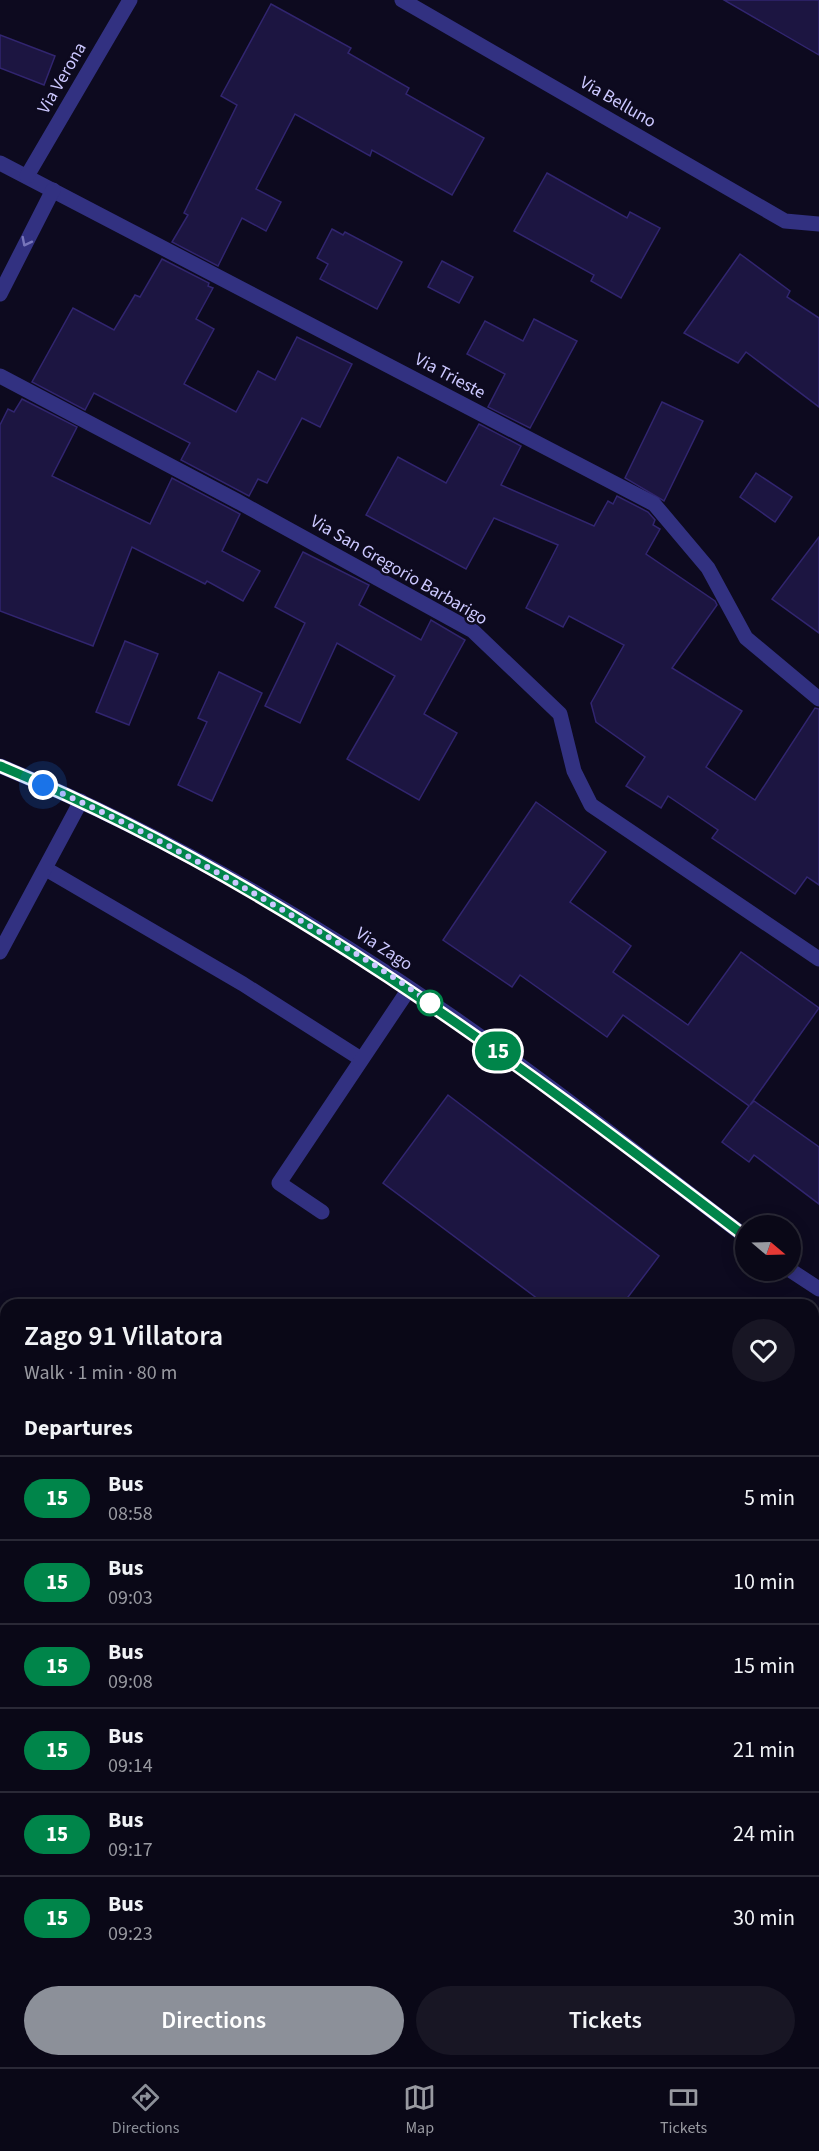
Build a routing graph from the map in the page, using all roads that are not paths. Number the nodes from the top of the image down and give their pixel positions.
1 (130, 0) edge
2 (402, 0) edge
3 (0, 163) edge
4 (27, 176) junction
5 (52, 190) junction
6 (819, 224) edge
7 (0, 294) edge
8 (0, 376) edge
9 (819, 699) edge
10 (0, 766) edge
11 (81, 801) junction
12 (46, 869) junction
13 (0, 952) edge
14 (819, 959) edge
15 (410, 989) junction
16 (361, 1059) junction
17 (322, 1212) dead end
18 (735, 1229) edge
19 (801, 1277) edge
20 (819, 1289) edge

1 - 4 street, Via Verona
2 - 6 street, Via Belluno
3 - 4 street, Via Trieste
4 - 5 street, Via Trieste
5 -> 7 street
5 - 9 street, Via Trieste
8 - 14 street, Via San Gregorio Barbarigo
10 - 11 street, Via Zago
11 - 12 street
11 - 15 street, Via Zago
12 - 13 street
12 - 16 street
15 - 16 street
15 - 18 street, Via Zago
16 - 17 street
19 - 20 street

